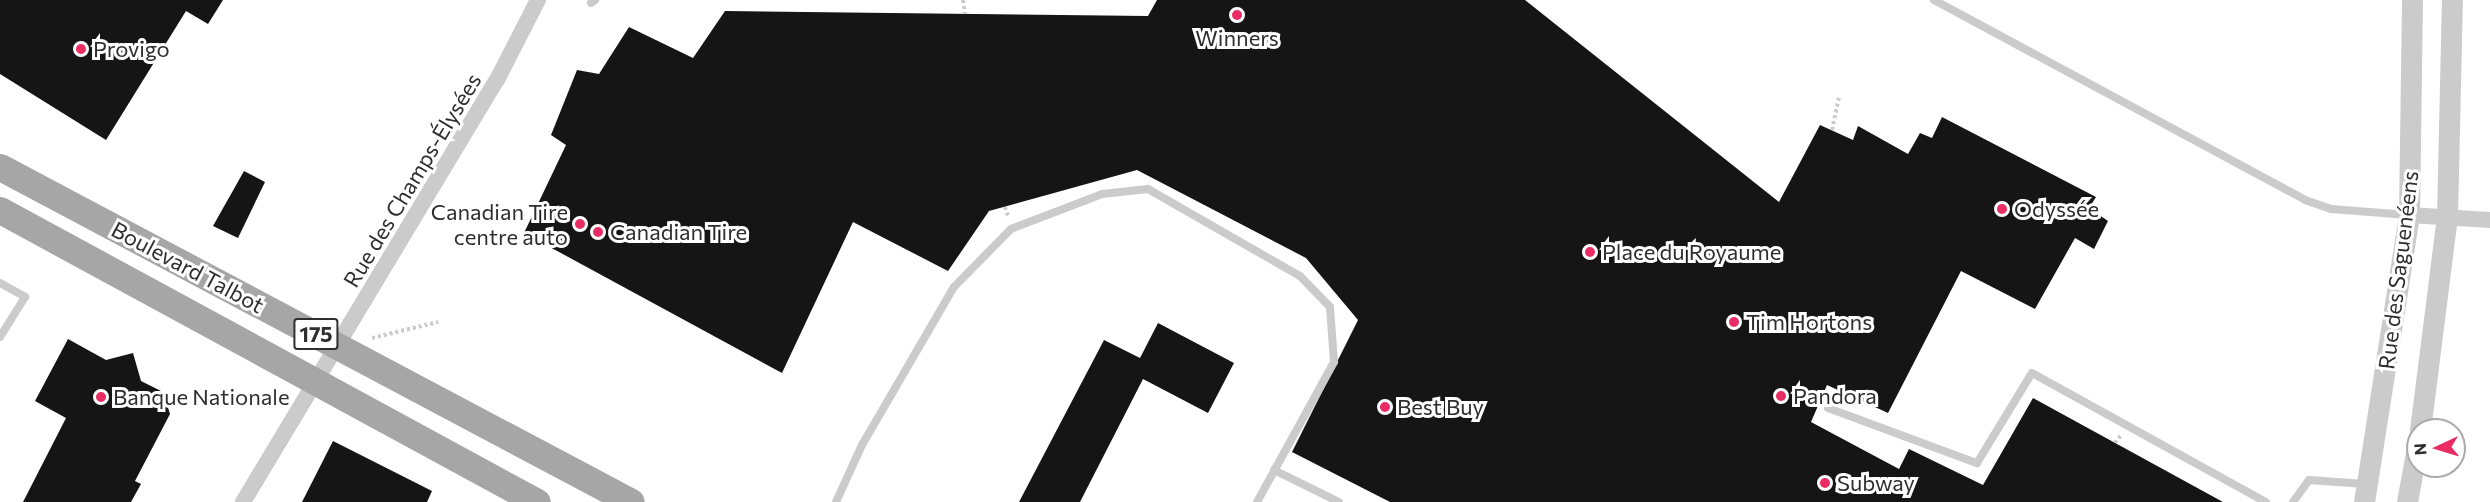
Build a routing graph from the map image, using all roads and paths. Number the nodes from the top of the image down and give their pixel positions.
1 (538, 0) edge
2 (963, 0) edge
3 (1934, 0) edge
4 (2412, 0) edge
5 (2452, 0) edge
6 (965, 14) dead end
7 (1839, 98) dead end
8 (1832, 130) dead end
9 (0, 167) edge
10 (0, 210) edge
11 (2409, 215) junction
12 (2447, 217) junction
13 (2490, 220) edge
14 (0, 283) edge
15 (438, 322) dead end
16 (0, 338) edge
17 (339, 346) junction
18 (315, 386) junction
19 (1828, 408) dead end
20 (2422, 418) edge
21 (1274, 470) junction
22 (2411, 478) edge
23 (2366, 493) edge
24 (243, 502) edge
25 (537, 502) edge
26 (631, 502) edge
27 (836, 502) edge
28 (1257, 502) edge
29 (1339, 502) edge
30 (2266, 502) edge
31 (2293, 502) edge
32 (2407, 502) edge

1 - 17 street, Rue des Champs-Élysées
2 - 6 path
3 - 11 lane
4 - 11 street, Rue des Saguenéens
5 - 12 street, Rue des Saguenéens
7 - 8 path
9 - 17 main road, Boulevard Talbot / 175
10 - 18 main road, Boulevard Talbot / 175
11 - 12 street
11 - 23 street, Rue des Saguenéens
12 - 13 street
12 - 20 street, Rue des Saguenéens
14 - 16 lane
15 - 17 path
17 - 18 street, Rue des Champs-Élysées
17 - 26 main road, Boulevard Talbot / 175
18 - 24 street, Rue des Champs-Élysées
18 - 25 main road, Boulevard Talbot / 175
19 - 30 lane
21 - 27 lane
21 - 28 lane
21 - 29 lane
22 - 32 street
23 - 31 lane

